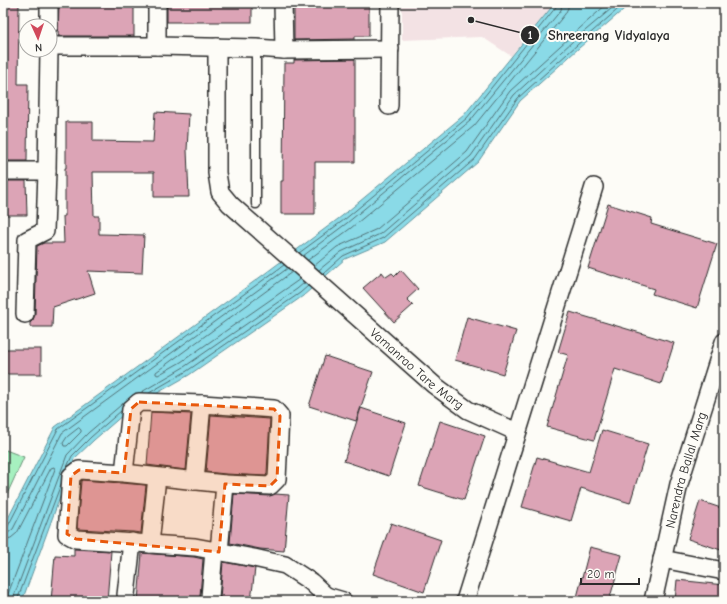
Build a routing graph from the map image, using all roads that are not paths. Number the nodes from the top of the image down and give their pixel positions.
1 (49, 3) edge
2 (158, 3) edge
3 (283, 3) edge
4 (390, 3) edge
5 (49, 18) edge
6 (58, 46) edge
7 (157, 46) junction
8 (217, 47) junction
9 (256, 48) junction
10 (390, 49) junction
11 (284, 50) junction
12 (49, 58) edge
13 (389, 106) dead end
14 (3, 171) edge
15 (48, 171) junction
16 (594, 187) dead end
17 (256, 204) dead end
18 (25, 314) dead end
19 (724, 342) edge
20 (202, 404) junction
21 (517, 432) junction
22 (124, 473) junction
23 (157, 477) junction
24 (195, 481) junction
25 (225, 484) junction
26 (132, 542) junction
27 (150, 544) junction
28 (217, 551) junction
29 (662, 559) junction
30 (724, 571) edge
31 (126, 595) dead end
32 (210, 597) dead end
33 (325, 598) edge
34 (343, 601) edge
35 (465, 601) edge
36 (653, 601) edge

1 - 5 street
2 - 7 street
3 - 11 street
4 - 10 street
6 - 7 street
7 - 8 street
8 - 9 street
8 - 21 street, Vamanrao Tare Marg
9 - 11 street
9 - 17 lane
10 - 11 street
10 - 13 street
12 - 15 street
14 - 15 street
15 - 18 street
16 - 21 street
19 - 29 street, Narendra Ballal Marg
20 - 22 street
20 - 24 street
20 - 25 street
21 - 35 street
22 - 23 street
22 - 26 street
23 - 24 street
23 - 27 street
24 - 25 street
25 - 28 street
26 - 27 street
26 - 31 street
27 - 28 street
28 - 32 street
28 - 33 street
29 - 30 street
29 - 36 street, Narendra Ballal Marg
33 - 34 street

